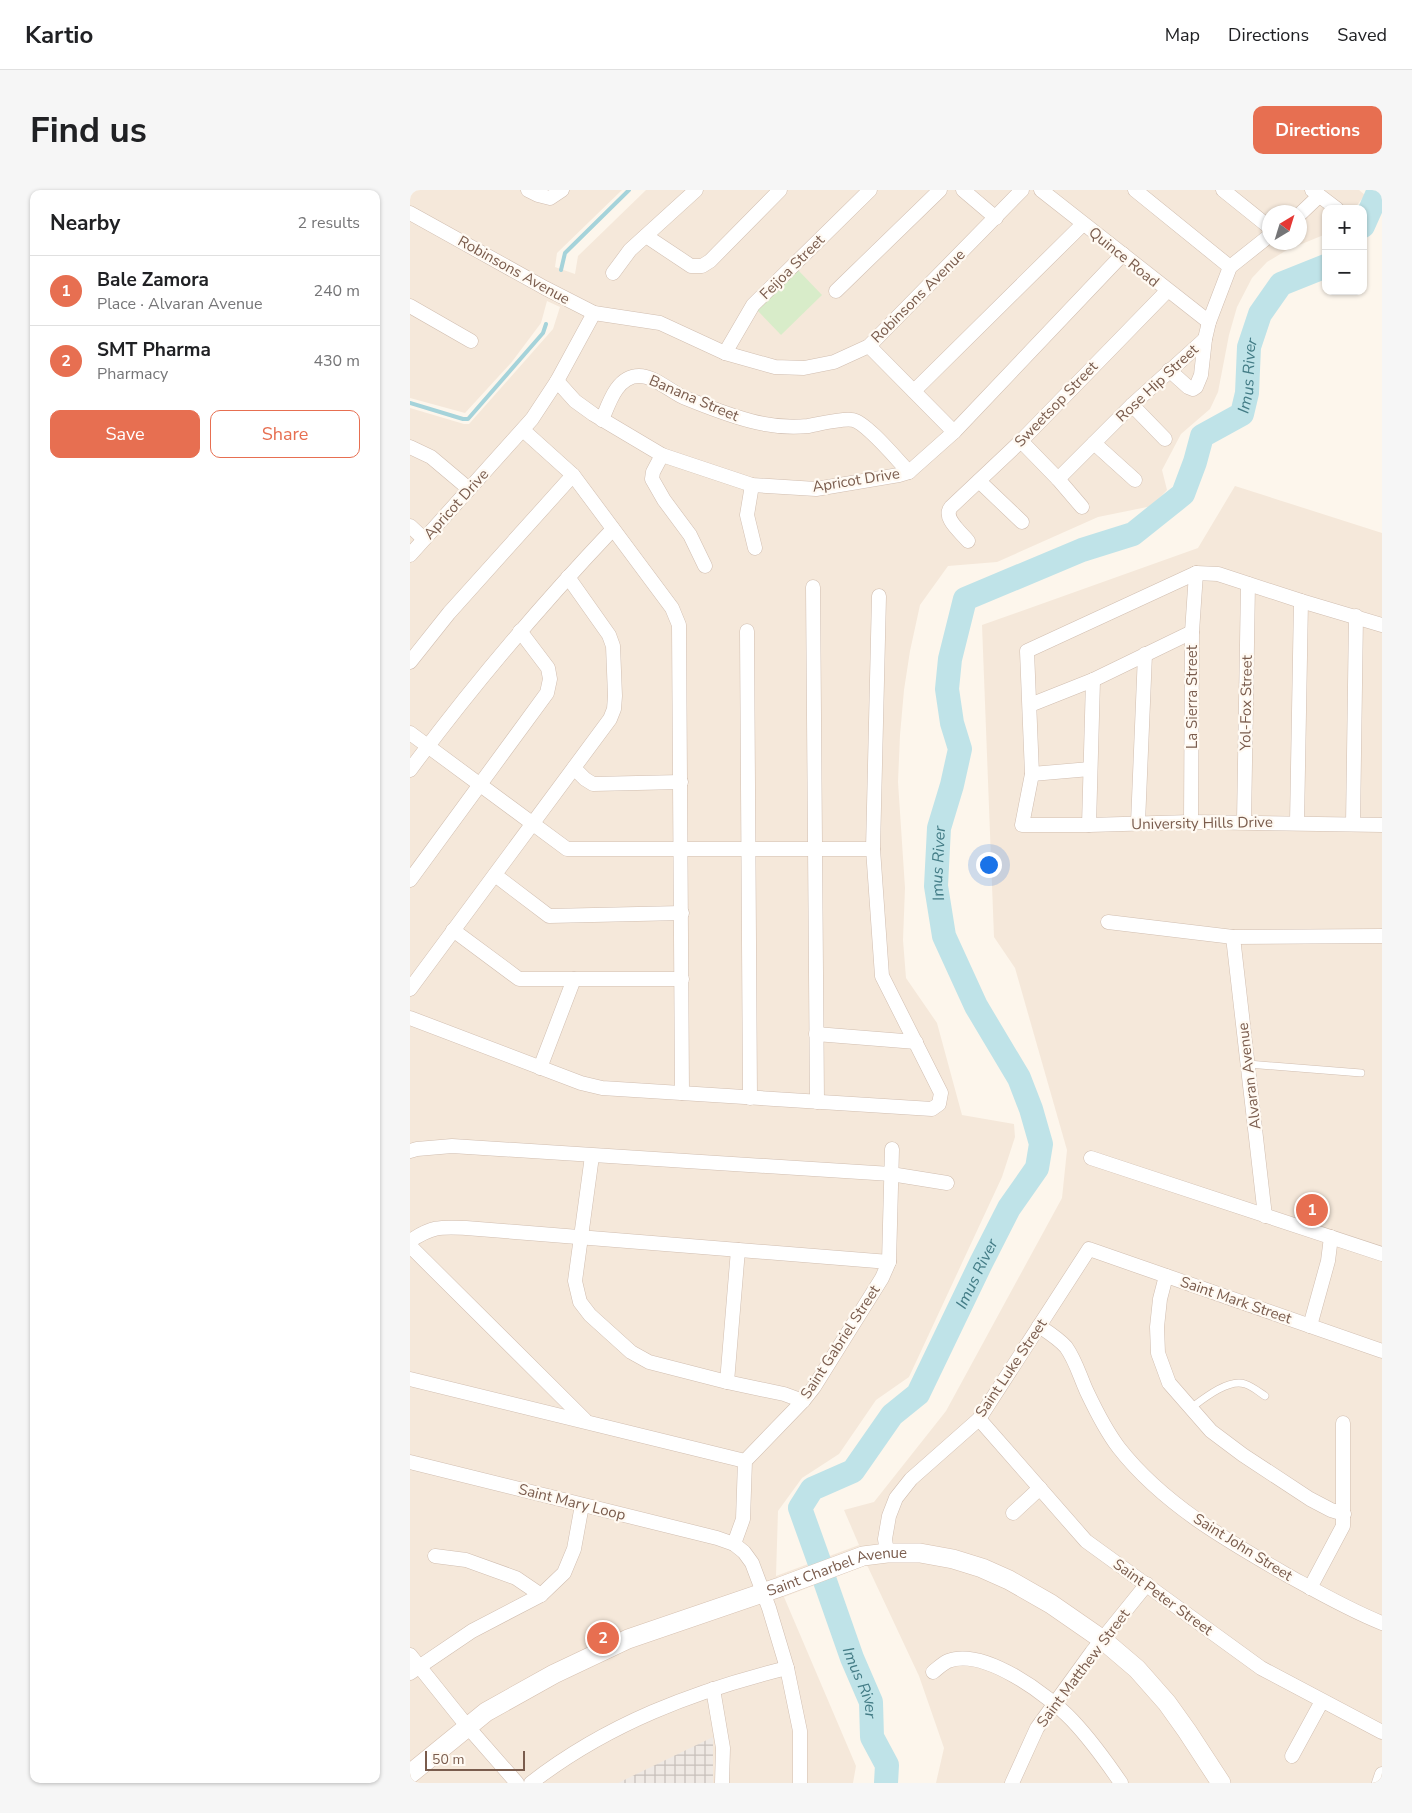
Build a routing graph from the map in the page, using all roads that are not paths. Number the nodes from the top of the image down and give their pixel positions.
1 (528, 190) edge
2 (562, 190) edge
3 (696, 190) edge
4 (780, 190) edge
5 (870, 190) edge
6 (940, 190) edge
7 (963, 190) edge
8 (1022, 190) edge
9 (1040, 190) edge
10 (1135, 190) edge
11 (1223, 190) edge
12 (1315, 193) edge
13 (1307, 205) edge
14 (1332, 205) edge
15 (410, 213) edge
16 (996, 218) junction
17 (1262, 222) edge
18 (1083, 224) junction
19 (646, 236) junction
20 (1262, 242) edge
21 (1123, 254) junction
22 (1230, 267) junction
23 (613, 273) dead end
24 (836, 291) dead end
25 (1167, 291) junction
26 (410, 306) edge
27 (594, 313) junction
28 (1209, 322) junction
29 (1205, 339) junction
30 (471, 341) dead end
31 (869, 346) junction
32 (725, 353) junction
33 (1169, 370) junction
34 (557, 381) junction
35 (914, 392) junction
36 (1132, 405) junction
37 (602, 420) junction
38 (523, 430) junction
39 (954, 432) junction
40 (1165, 439) dead end
41 (1021, 441) junction
42 (1094, 443) junction
43 (410, 447) edge
44 (662, 455) junction
45 (908, 472) junction
46 (573, 475) junction
47 (1058, 479) junction
48 (1135, 480) dead end
49 (979, 481) junction
50 (752, 485) junction
51 (469, 490) junction
52 (1082, 507) dead end
53 (1022, 522) dead end
54 (410, 526) edge
55 (613, 529) junction
56 (424, 539) junction
57 (968, 541) dead end
58 (755, 548) dead end
59 (410, 555) edge
60 (705, 566) dead end
61 (1196, 573) junction
62 (568, 578) junction
63 (1248, 584) junction
64 (813, 586) dead end
65 (879, 596) dead end
66 (1301, 601) junction
67 (1356, 616) junction
68 (1382, 625) edge
69 (520, 631) junction
70 (747, 631) dead end
71 (1192, 632) junction
72 (1145, 654) junction
73 (410, 662) edge
74 (1093, 680) junction
75 (1030, 705) junction
76 (410, 733) edge
77 (428, 747) junction
78 (574, 768) junction
79 (1090, 769) junction
80 (410, 770) edge
81 (1032, 774) junction
82 (681, 782) junction
83 (480, 786) junction
84 (1191, 822) junction
85 (1244, 822) junction
86 (1297, 822) junction
87 (532, 824) junction
88 (1138, 824) junction
89 (1353, 824) junction
90 (1089, 825) junction
91 (1382, 825) edge
92 (682, 848) junction
93 (750, 848) junction
94 (815, 849) junction
95 (874, 849) junction
96 (495, 875) junction
97 (410, 880) edge
98 (682, 913) junction
99 (1108, 922) dead end
100 (453, 930) junction
101 (1382, 936) edge
102 (1234, 937) junction
103 (574, 979) junction
104 (682, 979) junction
105 (410, 989) edge
106 (410, 1018) edge
107 (816, 1034) junction
108 (916, 1042) junction
109 (1248, 1064) junction
110 (540, 1068) junction
111 (1361, 1073) dead end
112 (682, 1093) junction
113 (750, 1098) junction
114 (817, 1102) junction
115 (892, 1149) dead end
116 (410, 1151) edge
117 (592, 1156) junction
118 (1092, 1158) dead end
119 (891, 1174) junction
120 (947, 1183) dead end
121 (1265, 1216) junction
122 (1331, 1237) junction
123 (581, 1238) junction
124 (410, 1241) edge
125 (410, 1246) edge
126 (1089, 1249) joint
127 (738, 1250) junction
128 (1382, 1254) edge
129 (889, 1262) junction
130 (1166, 1276) junction
131 (1039, 1326) junction
132 (1310, 1326) junction
133 (1382, 1351) edge
134 (410, 1380) edge
135 (727, 1382) junction
136 (1265, 1396) dead end
137 (803, 1401) junction
138 (1191, 1408) junction
139 (979, 1419) junction
140 (587, 1422) junction
141 (1343, 1423) dead end
142 (745, 1461) junction
143 (410, 1462) edge
144 (1040, 1488) junction
145 (582, 1505) junction
146 (1013, 1513) dead end
147 (1344, 1514) junction
148 (734, 1544) junction
149 (887, 1553) junction
150 (435, 1556) dead end
151 (1147, 1584) junction
152 (1310, 1588) junction
153 (772, 1590) junction
154 (541, 1594) junction
155 (1382, 1623) edge
156 (1102, 1640) junction
157 (413, 1665) edge
158 (787, 1668) junction
159 (933, 1672) dead end
160 (713, 1689) junction
161 (1322, 1701) junction
162 (1054, 1704) junction
163 (467, 1726) junction
164 (1382, 1732) edge
165 (1292, 1756) dead end
166 (410, 1774) edge
167 (1382, 1774) edge
168 (517, 1783) edge
169 (531, 1783) edge
170 (722, 1783) edge
171 (800, 1783) edge
172 (1012, 1783) edge
173 (1121, 1783) edge
174 (1221, 1783) edge
175 (1379, 1783) edge

1 - 2 street
3 - 19 street
4 - 19 street
5 - 32 street, Feijoa Street
6 - 24 street
7 - 16 street
8 - 16 street, Robinsons Avenue
9 - 18 street, Quince Road
10 - 22 street
11 - 17 street
12 - 13 street
12 - 14 street
15 - 27 street, Robinsons Avenue
16 - 31 street, Robinsons Avenue
18 - 21 street, Quince Road
18 - 35 street
19 - 23 street
20 - 22 street
21 - 25 street, Quince Road
21 - 39 street, Apricot Drive
22 - 28 street, Rose Hip Street
25 - 28 street, Quince Road
25 - 41 street, Sweetsop Street
26 - 30 street
27 - 32 street, Robinsons Avenue
27 - 34 street, Apricot Drive
28 - 29 street, Rose Hip Street
29 - 33 street, Rose Hip Street
29 - 33 street
31 - 32 street, Robinsons Avenue
31 - 35 street
33 - 36 street, Rose Hip Street
34 - 37 street, Apricot Drive
34 - 38 street, Apricot Drive
35 - 39 street
36 - 40 street
36 - 42 street, Rose Hip Street
37 - 44 street, Apricot Drive
37 - 45 street, Banana Street
38 - 46 street
38 - 51 street, Apricot Drive
39 - 45 street, Apricot Drive
41 - 47 street
41 - 49 street, Sweetsop Street
42 - 47 street, Rose Hip Street
42 - 48 street
43 - 51 street
44 - 50 street, Apricot Drive
44 - 60 street
45 - 50 street, Apricot Drive
46 - 55 street
46 - 73 street
47 - 52 street
49 - 53 street
49 - 57 street, Sweetsop Street
50 - 58 street
51 - 56 street, Apricot Drive
54 - 56 street
55 - 62 street
55 - 82 street
56 - 59 street, Apricot Drive
61 - 63 street
61 - 71 street, La Sierra Street
61 - 75 street
62 - 69 street
62 - 78 street
63 - 66 street
63 - 85 street, Yol-Fox Street
64 - 94 street
65 - 95 street
66 - 67 street
66 - 86 street
67 - 68 street
67 - 89 street
69 - 77 street
69 - 83 street
70 - 93 street
71 - 72 street
71 - 84 street, La Sierra Street
72 - 74 street
72 - 88 street
74 - 75 street
74 - 79 street
75 - 81 street
76 - 77 street
77 - 80 street
77 - 83 street
78 - 82 street
78 - 87 street
79 - 81 street
79 - 90 street
81 - 90 street, University Hills Drive
82 - 92 street
83 - 87 street
83 - 97 street
84 - 85 street, University Hills Drive
84 - 88 street, University Hills Drive
85 - 86 street, University Hills Drive
86 - 89 street, University Hills Drive
87 - 92 street
87 - 96 street
88 - 90 street, University Hills Drive
89 - 91 street, University Hills Drive
92 - 93 street
92 - 98 street
93 - 94 street
93 - 113 street
94 - 95 street
94 - 107 street
95 - 108 street
96 - 98 street
96 - 100 street
98 - 104 street
99 - 102 street
100 - 103 street
100 - 105 street
101 - 102 street
102 - 109 street, Alvaran Avenue
103 - 104 street
103 - 110 street
104 - 112 street
106 - 110 street
107 - 108 street
107 - 114 street
108 - 114 street
109 - 111 lane
109 - 121 street, Alvaran Avenue
110 - 112 street
112 - 113 street
113 - 114 street
115 - 119 street, Saint Gabriel Street
116 - 117 street
117 - 119 street
117 - 123 street
118 - 121 street
119 - 120 street
119 - 129 street, Saint Gabriel Street
121 - 122 street
122 - 128 street
122 - 132 street
123 - 124 street
123 - 127 street
123 - 135 street
125 - 140 street
126 - 130 street, Saint Mark Street
126 - 131 street, Saint Luke Street
127 - 129 street
127 - 135 street
129 - 137 street, Saint Gabriel Street
130 - 132 street, Saint Mark Street
130 - 138 street
131 - 139 street, Saint Luke Street
131 - 152 street, Saint John Street
132 - 133 street, Saint Mark Street
134 - 140 street
135 - 137 street
136 - 138 lane
137 - 142 street, Saint Gabriel Street
138 - 147 street
139 - 144 street, Saint Peter Street
139 - 149 street, Saint Luke Street
140 - 142 street
141 - 147 street
142 - 148 street
143 - 145 street, Saint Mary Loop
144 - 146 street
144 - 151 street, Saint Peter Street
145 - 148 street, Saint Mary Loop
145 - 154 street
147 - 152 street
148 - 153 street
149 - 153 street, Saint Charbel Avenue
149 - 156 street, Saint Charbel Avenue
150 - 154 street
151 - 156 street, Saint Matthew Street
151 - 161 street, Saint Peter Street
152 - 155 street, Saint John Street
153 - 158 street
153 - 163 street, Saint Charbel Avenue
154 - 157 street
156 - 162 street, Saint Matthew Street
156 - 174 street, Saint Charbel Avenue
157 - 163 street
158 - 160 street
158 - 171 street
159 - 162 street
160 - 169 street
160 - 170 street
161 - 164 street, Saint Peter Street
161 - 165 street
162 - 172 street, Saint Matthew Street
162 - 173 street
163 - 166 street, Saint Charbel Avenue
163 - 168 street
167 - 175 street

